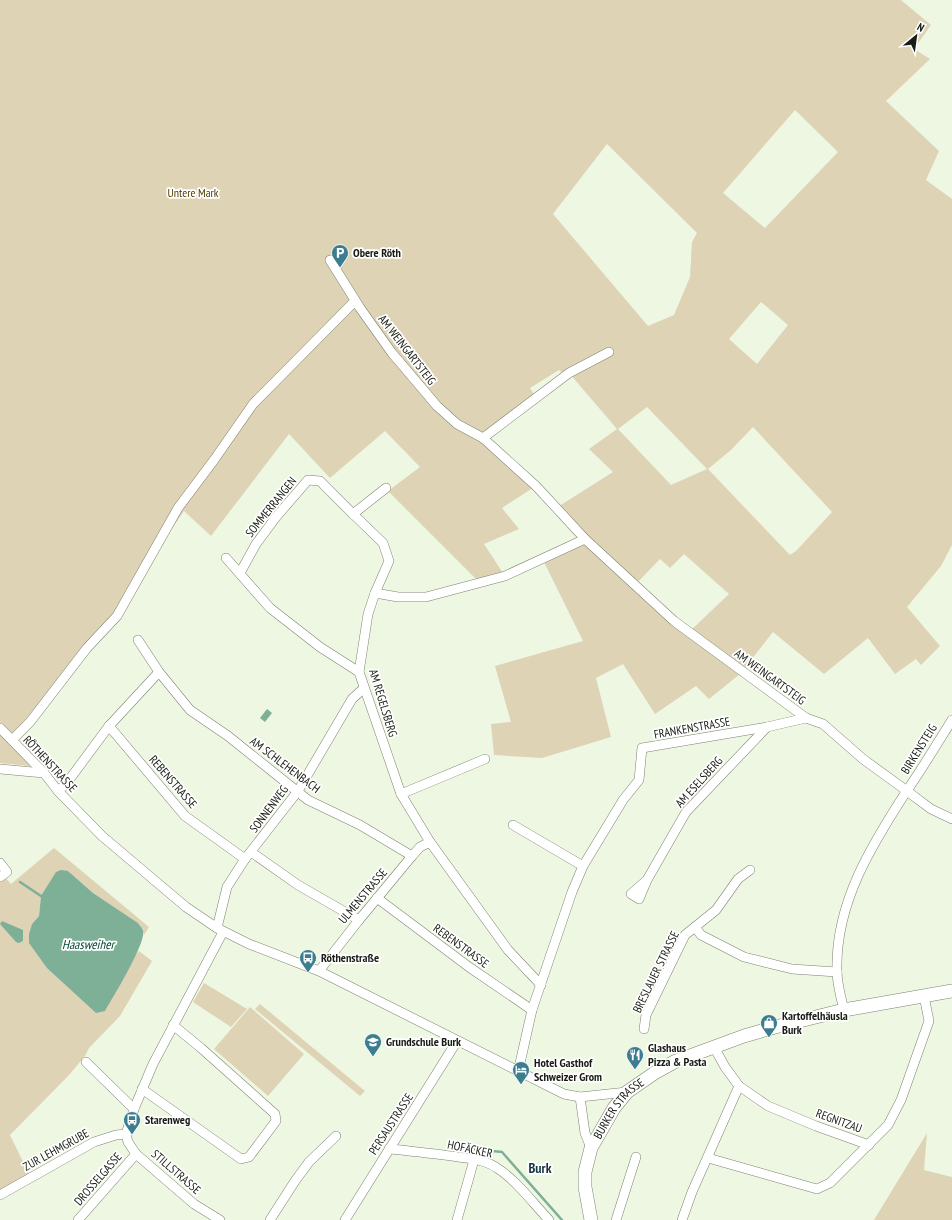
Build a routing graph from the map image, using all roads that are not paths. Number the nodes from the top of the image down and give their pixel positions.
1 (330, 260) dead end
2 (355, 301) junction
3 (609, 352) dead end
4 (482, 438) junction
5 (386, 488) dead end
6 (353, 514) junction
7 (585, 539) junction
8 (226, 558) dead end
9 (240, 573) junction
10 (375, 592) junction
11 (138, 640) dead end
12 (159, 672) junction
13 (359, 672) junction
14 (364, 688) junction
15 (806, 718) junction
16 (952, 720) edge
17 (109, 726) junction
18 (767, 727) junction
19 (0, 728) edge
20 (12, 740) junction
21 (485, 759) dead end
22 (0, 770) edge
23 (44, 773) junction
24 (58, 791) junction
25 (298, 791) junction
26 (907, 792) junction
27 (401, 794) junction
28 (952, 819) edge
29 (514, 825) dead end
30 (430, 842) junction
31 (251, 852) junction
32 (412, 856) junction
33 (245, 860) junction
34 (0, 863) edge
35 (583, 866) junction
36 (750, 870) dead end
37 (0, 877) edge
38 (647, 880) dead end
39 (377, 898) junction
40 (358, 920) junction
41 (695, 928) junction
42 (220, 930) junction
43 (319, 971) junction
44 (837, 972) junction
45 (541, 985) junction
46 (952, 991) edge
47 (924, 996) junction
48 (532, 1010) junction
49 (844, 1010) junction
50 (173, 1025) junction
51 (644, 1029) dead end
52 (457, 1041) junction
53 (714, 1047) junction
54 (86, 1062) dead end
55 (518, 1072) junction
56 (739, 1086) junction
57 (142, 1089) junction
58 (627, 1092) junction
59 (580, 1097) junction
60 (134, 1109) junction
61 (126, 1134) junction
62 (336, 1136) dead end
63 (869, 1145) junction
64 (591, 1148) junction
65 (389, 1149) junction
66 (136, 1154) junction
67 (636, 1157) dead end
68 (708, 1158) junction
69 (474, 1160) junction
70 (0, 1195) edge
71 (80, 1219) edge
72 (220, 1220) edge
73 (270, 1220) edge
74 (345, 1220) edge
75 (457, 1220) edge
76 (548, 1220) edge
77 (591, 1220) edge
78 (616, 1220) edge
79 (682, 1220) edge

1 - 2 street, AM WEINGARTSTEIG
2 - 4 street, AM WEINGARTSTEIG
2 - 20 street
3 - 4 street
4 - 7 street, AM WEINGARTSTEIG
5 - 6 street
6 - 9 street, SOMMERRANGEN
6 - 10 street, AM REGELSBERG
7 - 10 street
7 - 15 street, AM WEINGARTSTEIG
8 - 9 street
9 - 13 street
10 - 13 street, AM REGELSBERG
11 - 12 street, AM SCHLEHENBACH
12 - 17 street
12 - 25 street, AM SCHLEHENBACH
13 - 14 street, AM REGELSBERG
14 - 25 street, SONNENWEG
14 - 27 street, AM REGELSBERG
15 - 18 street, FRANKENSTRASSE
15 - 26 street, AM WEINGARTSTEIG
16 - 26 street, BIRKENSTEIG
17 - 24 street
17 - 33 street, REBENSTRASSE
18 - 35 street, FRANKENSTRASSE
18 - 38 street, AM ESELSBERG
19 - 20 street, RÖTHENSTRASSE
20 - 23 street, RÖTHENSTRASSE
21 - 27 street
22 - 23 street
23 - 24 street, RÖTHENSTRASSE
24 - 42 street, RÖTHENSTRASSE
25 - 31 street, SONNENWEG
25 - 32 street, AM SCHLEHENBACH
26 - 28 street, AM WEINGARTSTEIG
26 - 44 street, BIRKENSTEIG
27 - 30 street, AM REGELSBERG
29 - 35 street
30 - 32 street, ULMENSTRASSE
30 - 45 street, AM REGELSBERG
31 - 33 street, SONNENWEG
31 - 40 street
32 - 39 street, ULMENSTRASSE
33 - 42 street, SONNENWEG
34 - 37 street
35 - 45 street, FRANKENSTRASSE
36 - 41 street, BRESLAUER STRASSE
39 - 40 street, ULMENSTRASSE
39 - 48 street, REBENSTRASSE
40 - 43 street, ULMENSTRASSE
41 - 44 street, BRESLAUER STRASSE
41 - 51 street, BRESLAUER STRASSE
42 - 43 street, RÖTHENSTRASSE
42 - 50 street
43 - 52 street, RÖTHENSTRASSE
44 - 49 street, BIRKENSTEIG
45 - 48 street, FRANKENSTRASSE
46 - 47 main road, BURKER STRASSE
47 - 49 main road, BURKER STRASSE
47 - 63 street, REGNITZAU
48 - 55 street, FRANKENSTRASSE
49 - 53 main road, BURKER STRASSE
50 - 57 street
50 - 57 street
52 - 55 street, RÖTHENSTRASSE
52 - 65 street, PERSAUSTRASSE
53 - 56 street, REGNITZAU
53 - 58 main road, BURKER STRASSE
54 - 60 street
55 - 59 street, RÖTHENSTRASSE
56 - 63 street, REGNITZAU
56 - 68 street
57 - 60 street
58 - 59 street, RÖTHENSTRASSE
58 - 64 main road, BURKER STRASSE
59 - 64 street
60 - 61 street
61 - 66 street, STILLSTRASSE
61 - 70 street, ZUR LEHMGRUBE
62 - 73 street
63 - 68 street
64 - 77 main road, BURKER STRASSE
65 - 69 street, HOFÄCKER
65 - 74 street, PERSAUSTRASSE
66 - 71 street, DROSSELGASSE
66 - 72 street, STILLSTRASSE
67 - 78 street
68 - 79 street
69 - 75 street
69 - 76 street, HOFÄCKER

